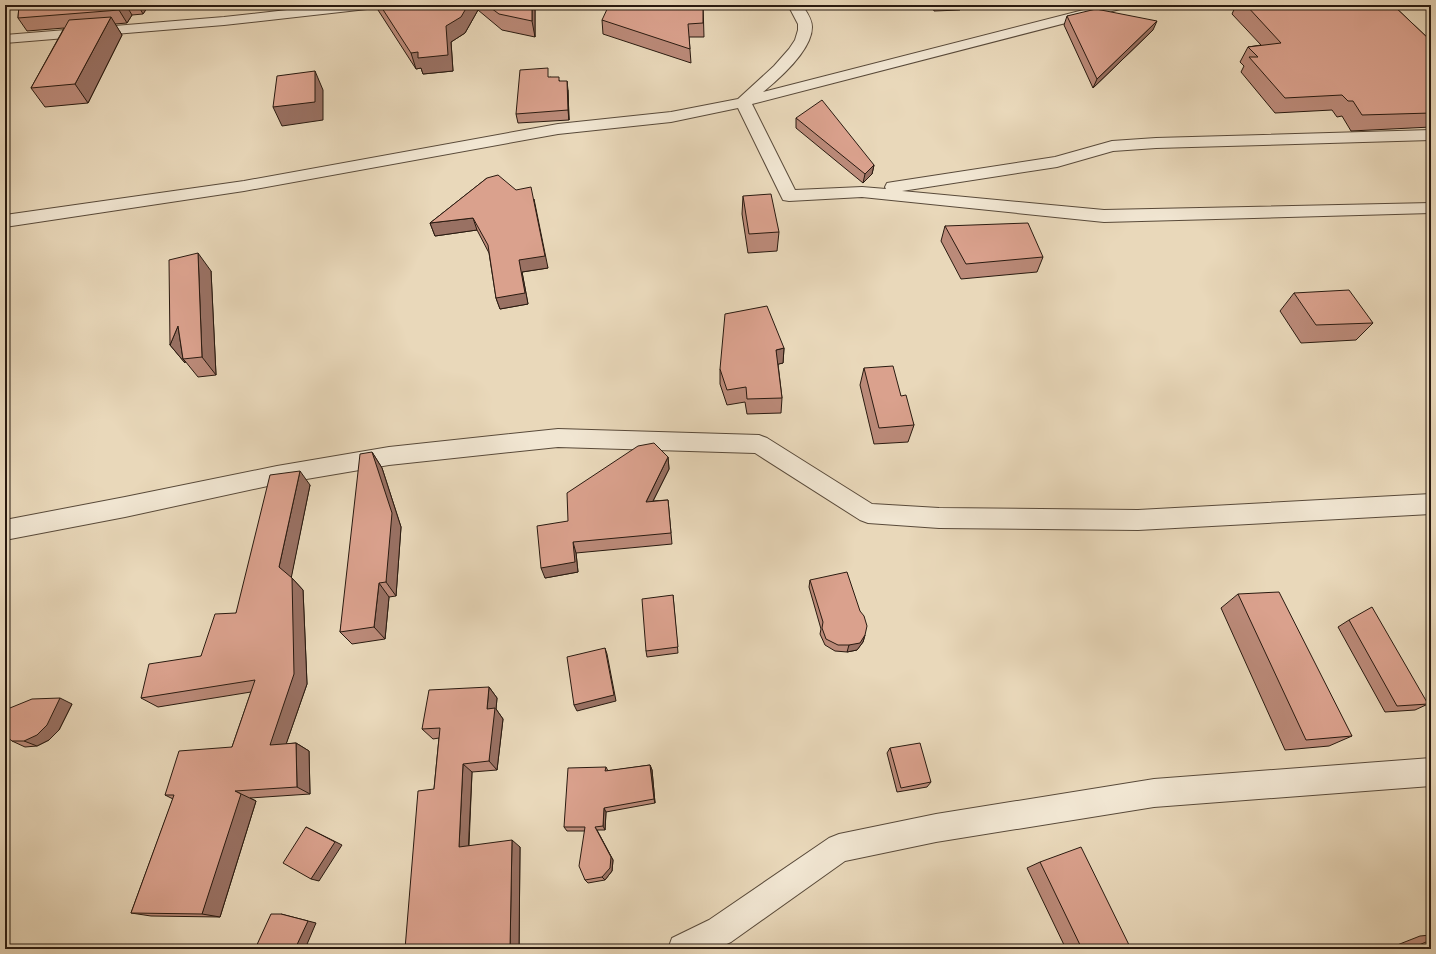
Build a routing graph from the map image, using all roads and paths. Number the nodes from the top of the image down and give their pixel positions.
1 (367, 5) edge
2 (795, 5) edge
3 (1118, 5) edge
4 (5, 39) edge
5 (744, 102) junction
6 (1431, 134) edge
7 (862, 192) junction
8 (1431, 208) edge
9 (5, 221) edge
10 (1431, 504) edge
11 (5, 530) edge
12 (1431, 772) edge
13 (683, 949) edge

1 - 4 street
2 - 5 street
3 - 5 street
5 - 7 street
5 - 9 street
6 - 7 street
7 - 8 street
10 - 11 street
12 - 13 street

